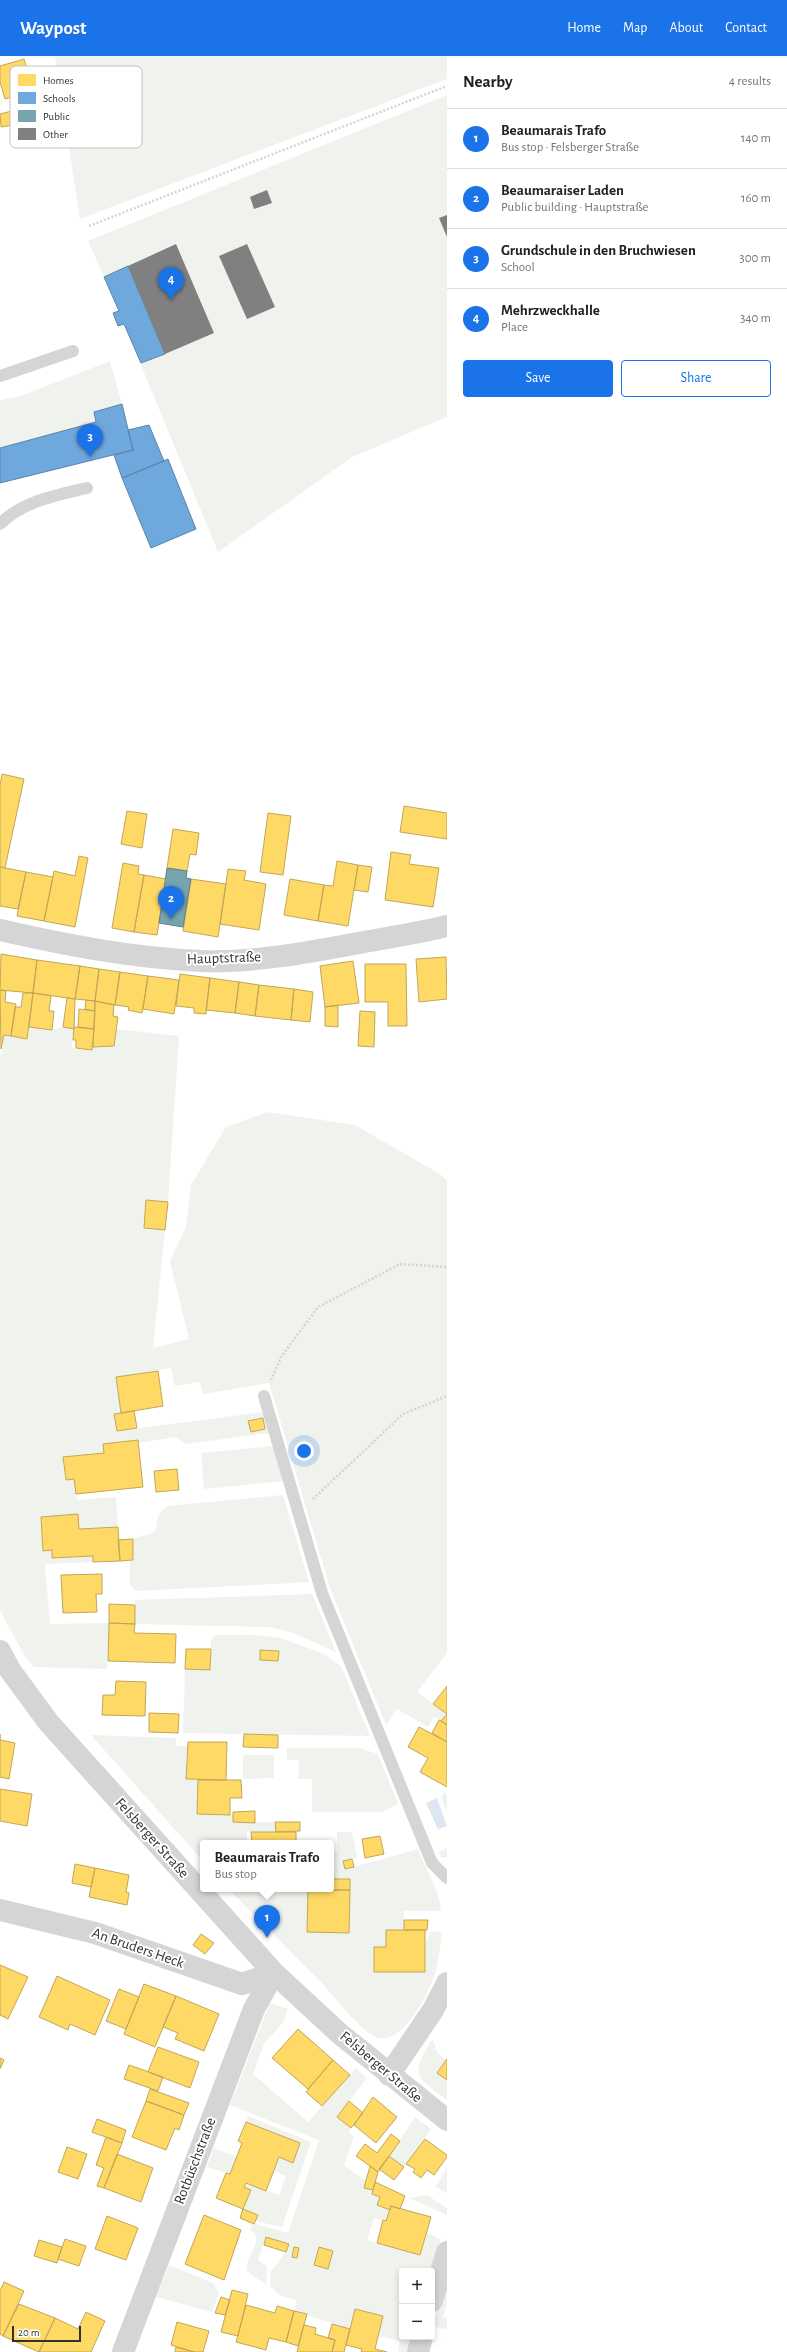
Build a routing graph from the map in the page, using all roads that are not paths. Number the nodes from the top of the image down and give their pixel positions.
1 (73, 351) dead end
2 (0, 376) edge
3 (87, 488) dead end
4 (0, 524) edge
5 (447, 926) edge
6 (0, 930) edge
7 (264, 1396) road end
8 (0, 1651) edge
9 (447, 1878) edge
10 (200, 1891) edge
11 (201, 1892) edge
12 (0, 1910) edge
13 (274, 1973) junction
14 (447, 1983) edge
15 (389, 2075) junction
16 (447, 2120) edge
17 (447, 2252) edge
18 (435, 2291) edge
19 (421, 2340) edge
20 (123, 2352) edge
21 (418, 2352) edge

1 - 2 lane
3 - 4 lane
5 - 6 street, Hauptstraße
7 - 9 lane
8 - 10 street, Felsberger Straße
11 - 13 street, Felsberger Straße
12 - 13 street, An Bruders Heck
13 - 15 street, Felsberger Straße
13 - 20 street, Rotbüschstraße
14 - 15 street
15 - 16 street, Felsberger Straße
17 - 18 street
19 - 21 street

